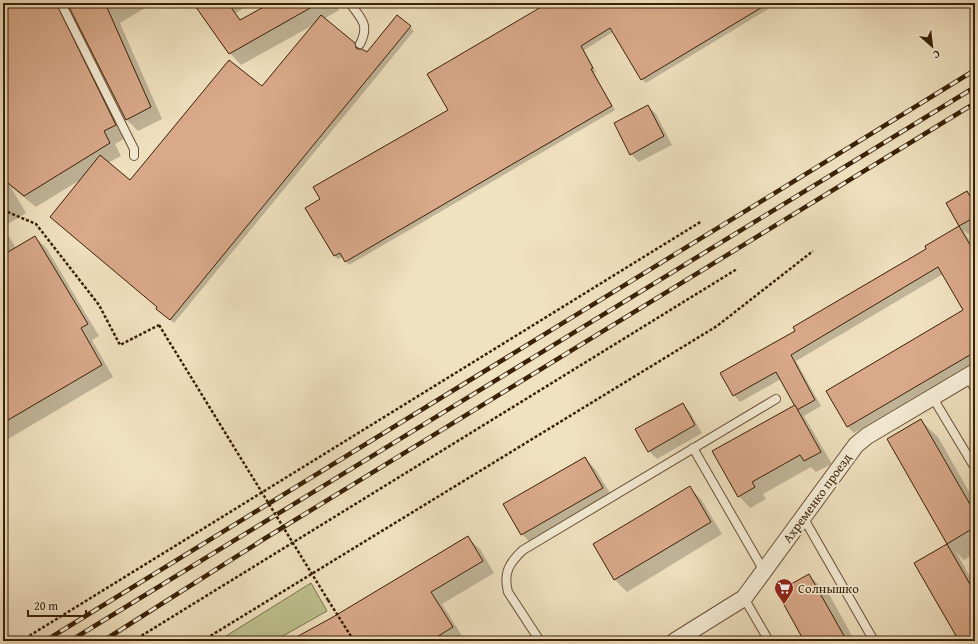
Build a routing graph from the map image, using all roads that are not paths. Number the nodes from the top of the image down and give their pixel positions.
1 (61, 3) edge
2 (350, 3) edge
3 (360, 44) dead end
4 (134, 156) dead end
5 (973, 380) edge
6 (932, 398) junction
7 (776, 399) dead end
8 (693, 448) junction
9 (974, 468) edge
10 (803, 517) junction
11 (764, 570) junction
12 (744, 598) junction
13 (540, 641) edge
14 (675, 641) edge
15 (769, 641) edge
16 (874, 641) edge

1 - 4 lane
2 - 3 lane
5 - 6 street, Ахременко проезд
6 - 9 lane
6 - 10 street, Ахременко проезд
7 - 8 lane
8 - 11 lane
8 - 13 lane
10 - 11 street, Ахременко проезд
10 - 16 lane
11 - 12 street, Ахременко проезд
12 - 14 street, Ахременко проезд
12 - 15 lane

